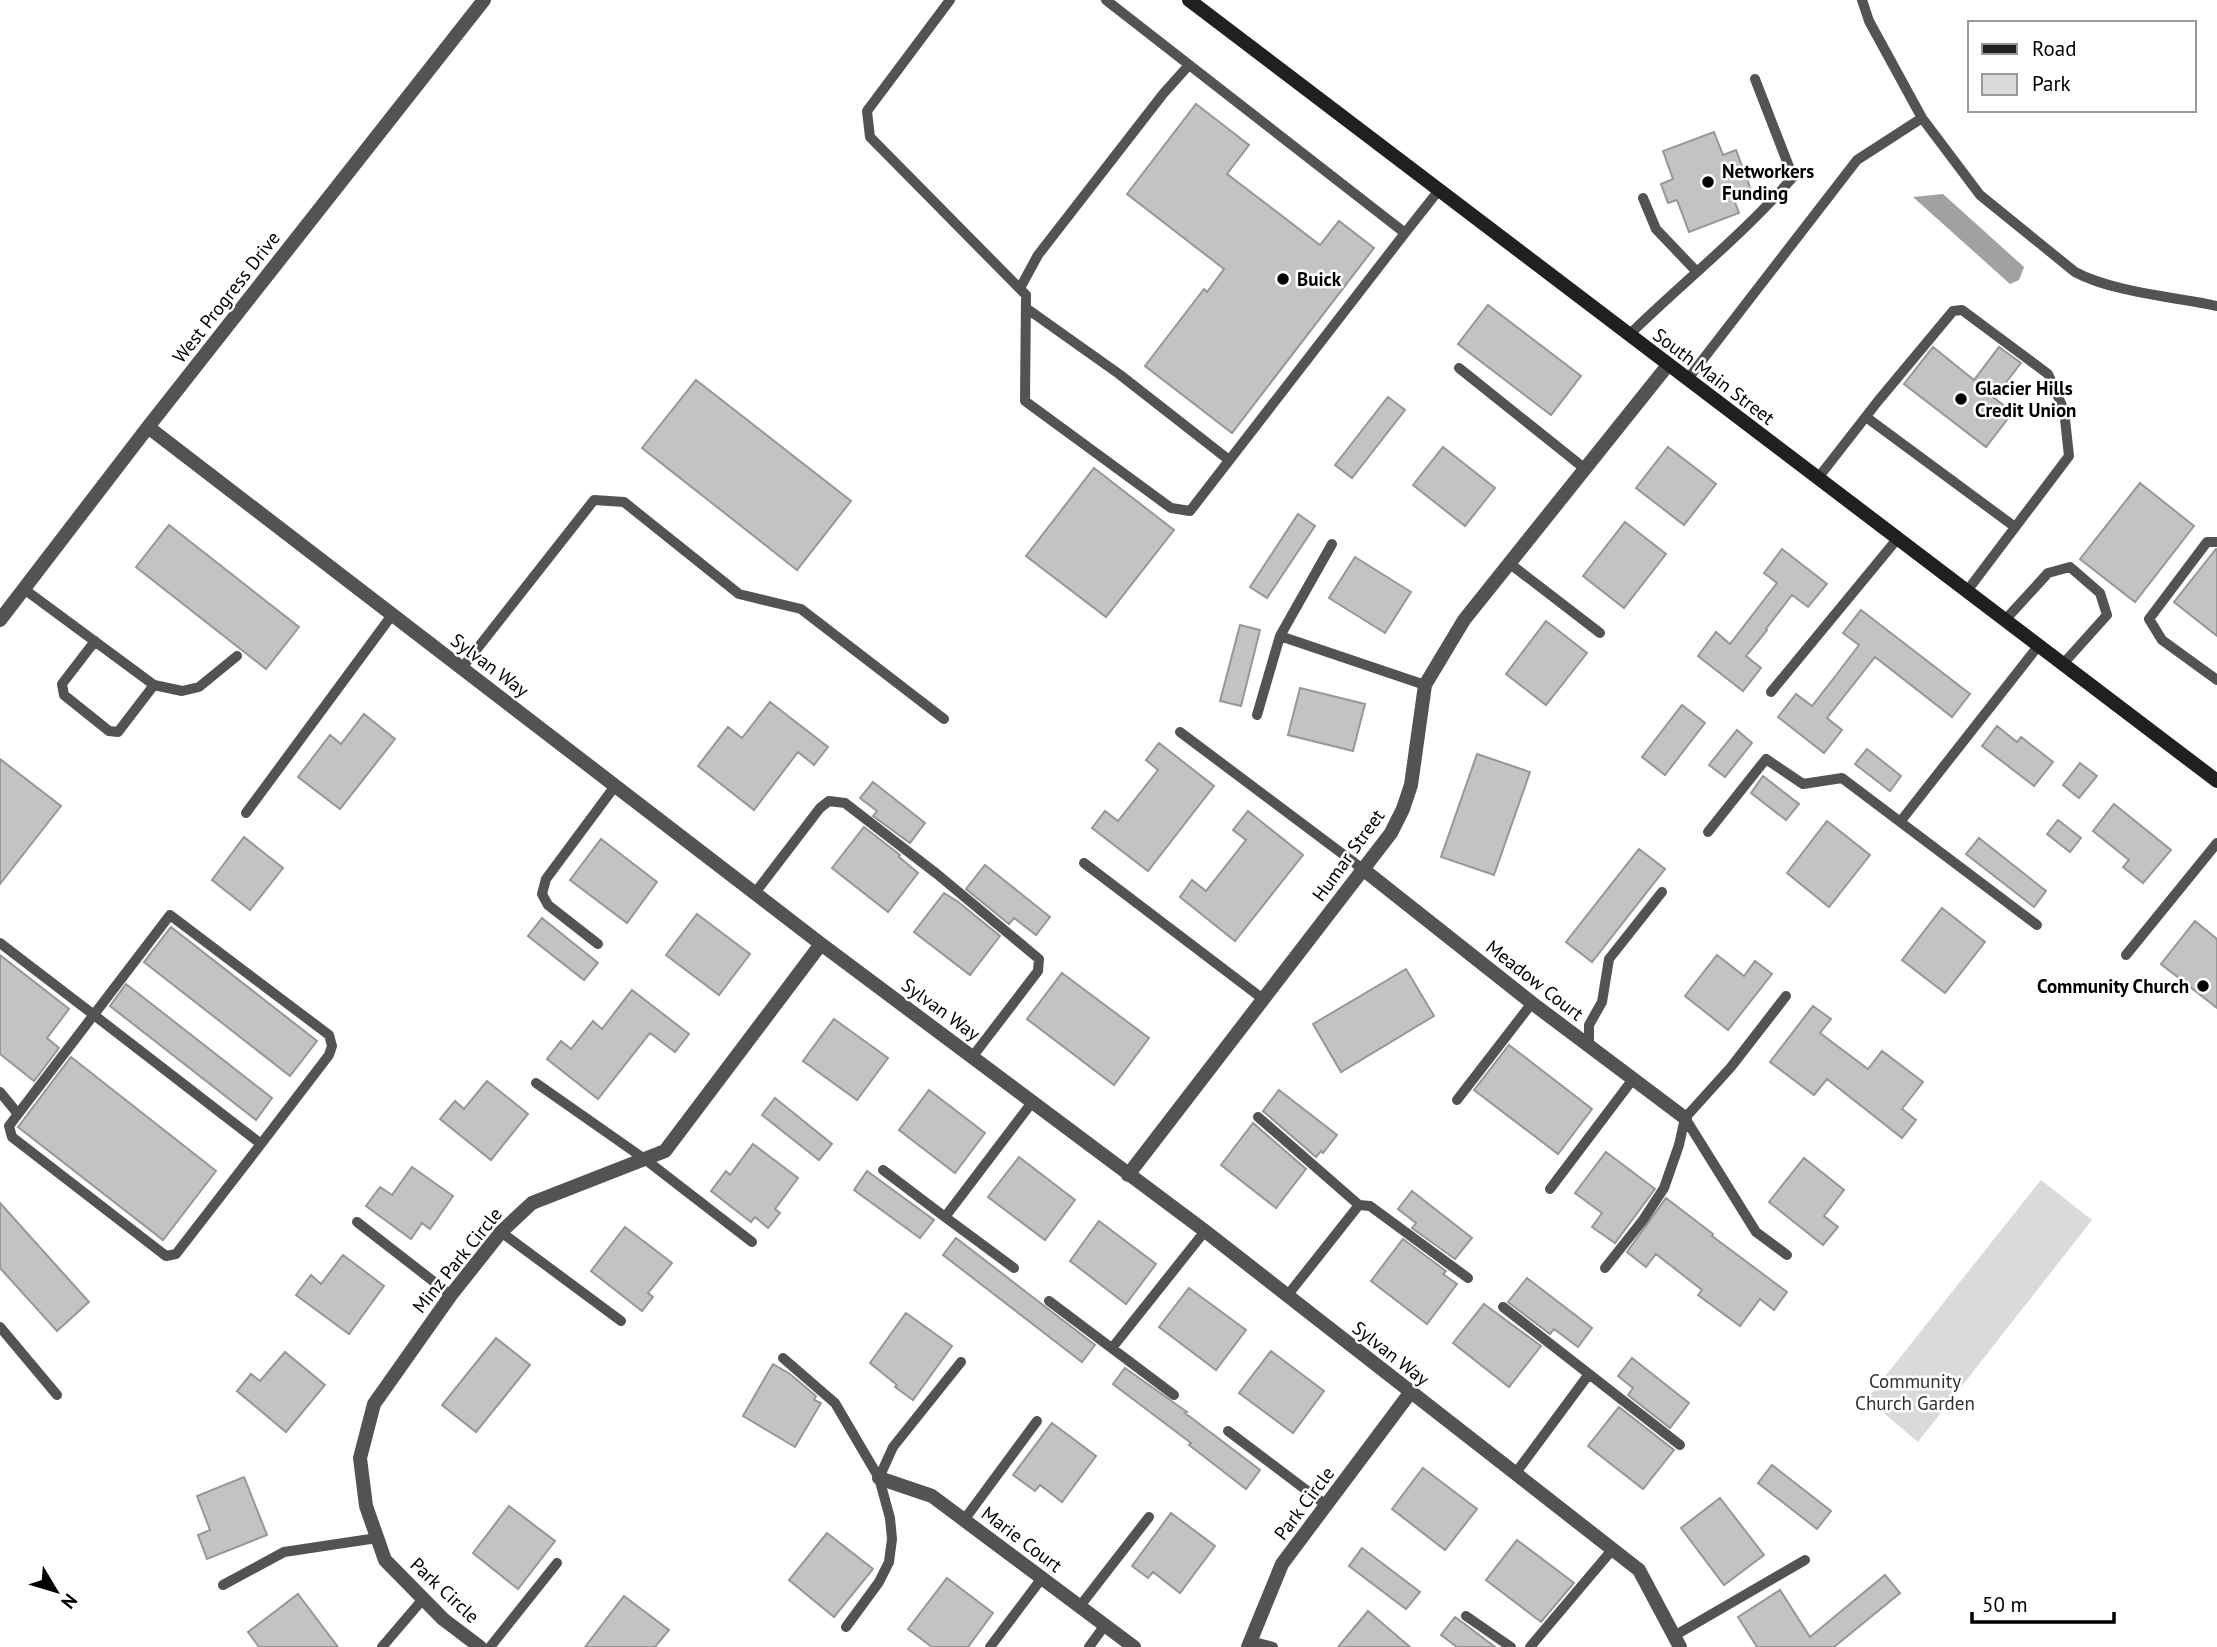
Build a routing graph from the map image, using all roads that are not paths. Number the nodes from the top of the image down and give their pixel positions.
1 (484, 0) edge
2 (950, 0) edge
3 (1106, 0) edge
4 (1189, 0) edge
5 (1862, 0) edge
6 (1189, 65) junction
7 (1755, 79) dead end
8 (1922, 118) junction
9 (1439, 190) junction
10 (1643, 198) dead end
11 (1405, 233) junction
12 (1696, 271) junction
13 (1020, 288) junction
14 (2217, 306) edge
15 (1026, 308) junction
16 (1629, 335) junction
17 (1668, 365) junction
18 (1459, 368) dead end
19 (1687, 380) junction
20 (1866, 417) junction
21 (148, 427) junction
22 (1229, 460) junction
23 (1584, 468) junction
24 (1818, 478) junction
25 (2015, 527) junction
26 (1898, 538) junction
27 (2217, 542) edge
28 (1332, 544) dead end
29 (1509, 563) junction
30 (24, 589) junction
31 (1967, 591) junction
32 (392, 615) junction
33 (0, 620) edge
34 (2006, 620) junction
35 (1600, 633) dead end
36 (1280, 636) junction
37 (95, 641) junction
38 (2039, 645) junction
39 (237, 656) dead end
40 (2063, 664) junction
41 (462, 668) junction
42 (2217, 680) edge
43 (154, 685) junction
44 (1425, 685) junction
45 (1771, 692) dead end
46 (1257, 715) dead end
47 (944, 719) dead end
48 (1180, 732) dead end
49 (2217, 781) edge
50 (615, 786) junction
51 (246, 813) dead end
52 (1900, 822) junction
53 (1708, 832) dead end
54 (2217, 843) edge
55 (1084, 863) dead end
56 (1364, 870) junction
57 (1662, 892) dead end
58 (755, 893) junction
59 (2036, 925) dead end
60 (0, 943) edge
61 (598, 944) dead end
62 (821, 944) junction
63 (2126, 955) dead end
64 (1786, 996) dead end
65 (1263, 999) junction
66 (1532, 1003) junction
67 (94, 1015) junction
68 (1589, 1046) junction
69 (973, 1056) junction
70 (1633, 1079) junction
71 (536, 1083) dead end
72 (0, 1092) edge
73 (1457, 1100) dead end
74 (1033, 1101) junction
75 (18, 1114) junction
76 (1258, 1118) dead end
77 (1685, 1118) junction
78 (261, 1144) junction
79 (646, 1160) junction
80 (883, 1170) dead end
81 (1128, 1175) junction
82 (1550, 1189) dead end
83 (1359, 1205) junction
84 (945, 1217) junction
85 (357, 1222) dead end
86 (501, 1231) junction
87 (1205, 1231) junction
88 (752, 1242) dead end
89 (1787, 1255) dead end
90 (1014, 1268) dead end
91 (1605, 1268) dead end
92 (1468, 1278) dead end
93 (451, 1295) junction
94 (1287, 1296) junction
95 (1049, 1301) dead end
96 (1503, 1307) dead end
97 (621, 1321) dead end
98 (0, 1327) edge
99 (1112, 1348) junction
100 (783, 1358) dead end
101 (961, 1362) dead end
102 (1589, 1374) junction
103 (1410, 1393) junction
104 (57, 1395) dead end
105 (1174, 1395) dead end
106 (1037, 1421) dead end
107 (1228, 1431) dead end
108 (1680, 1445) dead end
109 (1515, 1475) junction
110 (879, 1478) junction
111 (1326, 1505) junction
112 (1149, 1517) dead end
113 (964, 1520) junction
114 (377, 1538) junction
115 (1612, 1550) junction
116 (384, 1560) joint
117 (1805, 1560) dead end
118 (556, 1563) dead end
119 (1041, 1578) junction
120 (223, 1585) dead end
121 (423, 1599) junction
122 (1080, 1606) junction
123 (1465, 1616) dead end
124 (1105, 1625) junction
125 (846, 1628) dead end
126 (1677, 1642) edge
127 (1249, 1644) edge
128 (382, 1647) edge
129 (480, 1647) edge
130 (490, 1647) edge
131 (990, 1647) edge
132 (1089, 1647) edge
133 (1134, 1647) edge
134 (1273, 1647) edge
135 (1511, 1647) edge
136 (1530, 1647) edge

1 - 21 street, West Progress Drive
2 - 13 lane
3 - 6 lane
4 - 9 main road, South Main Street
5 - 8 lane
6 - 11 lane
6 - 13 lane
7 - 12 lane
8 - 14 lane
8 - 19 lane
9 - 11 lane
9 - 16 main road, South Main Street
10 - 12 lane
11 - 22 lane
12 - 16 lane
13 - 15 lane
15 - 22 lane
15 - 22 lane
16 - 17 main road, South Main Street
17 - 19 main road, South Main Street
17 - 23 street, Humar Street
18 - 23 lane
19 - 24 main road, South Main Street
20 - 24 lane
20 - 25 lane
20 - 25 lane
21 - 30 street, West Progress Drive
21 - 32 street, Sylvan Way
23 - 29 street, Humar Street
24 - 26 main road, South Main Street
25 - 31 lane
26 - 31 main road, South Main Street
26 - 45 lane
27 - 42 lane
28 - 36 lane
29 - 35 lane
29 - 44 street, Humar Street
30 - 33 street, West Progress Drive
30 - 37 lane
31 - 34 main road, South Main Street
32 - 41 street, Sylvan Way
32 - 51 lane
34 - 38 main road, South Main Street
34 - 40 lane
36 - 44 lane
36 - 46 lane
37 - 43 lane
37 - 43 lane
38 - 40 main road, South Main Street
38 - 52 lane
39 - 43 lane
40 - 49 main road, South Main Street
41 - 47 lane
41 - 50 street, Sylvan Way
44 - 56 street, Humar Street
48 - 56 lane
50 - 58 street, Sylvan Way
50 - 61 lane
52 - 53 lane
52 - 59 lane
54 - 63 lane
55 - 65 lane
56 - 65 street, Humar Street
56 - 66 street, Meadow Court
57 - 68 lane
58 - 62 street, Sylvan Way
58 - 69 lane
60 - 67 lane
62 - 69 street, Sylvan Way
62 - 79 street, Minz Park Circle
64 - 77 lane
65 - 81 street, Humar Street
66 - 68 street, Meadow Court
66 - 73 lane
67 - 75 lane
67 - 78 lane
67 - 78 lane
68 - 70 street, Meadow Court
69 - 74 street, Sylvan Way
70 - 77 street, Meadow Court
70 - 82 lane
71 - 79 lane
72 - 75 lane
74 - 81 street, Sylvan Way
74 - 84 lane
75 - 78 lane
76 - 83 lane
77 - 89 lane
77 - 91 lane
79 - 86 street, Minz Park Circle
79 - 88 lane
80 - 84 lane
81 - 87 street, Sylvan Way
83 - 92 lane
83 - 94 lane
84 - 90 lane
85 - 93 lane
86 - 93 street, Minz Park Circle
86 - 97 lane
87 - 94 street, Sylvan Way
87 - 99 lane
93 - 114 street, Minz Park Circle
94 - 103 street, Sylvan Way
95 - 99 lane
96 - 102 lane
98 - 104 lane
99 - 105 lane
100 - 110 lane
101 - 110 lane
102 - 108 lane
102 - 109 lane
103 - 109 street, Sylvan Way
103 - 111 street, Park Circle
106 - 113 lane
107 - 111 lane
109 - 115 street, Sylvan Way
110 - 113 street, Marie Court
110 - 125 lane
111 - 127 street, Park Circle
112 - 122 lane
113 - 119 street, Marie Court
114 - 116 street, Minz Park Circle
114 - 120 lane
115 - 126 street, Sylvan Way
115 - 136 lane
116 - 121 street, Park Circle
117 - 126 lane
118 - 130 lane
119 - 122 street, Marie Court
119 - 131 lane
121 - 128 lane
121 - 129 street, Park Circle
122 - 124 street, Marie Court
123 - 135 lane
124 - 132 lane
124 - 133 street, Marie Court
127 - 134 lane

